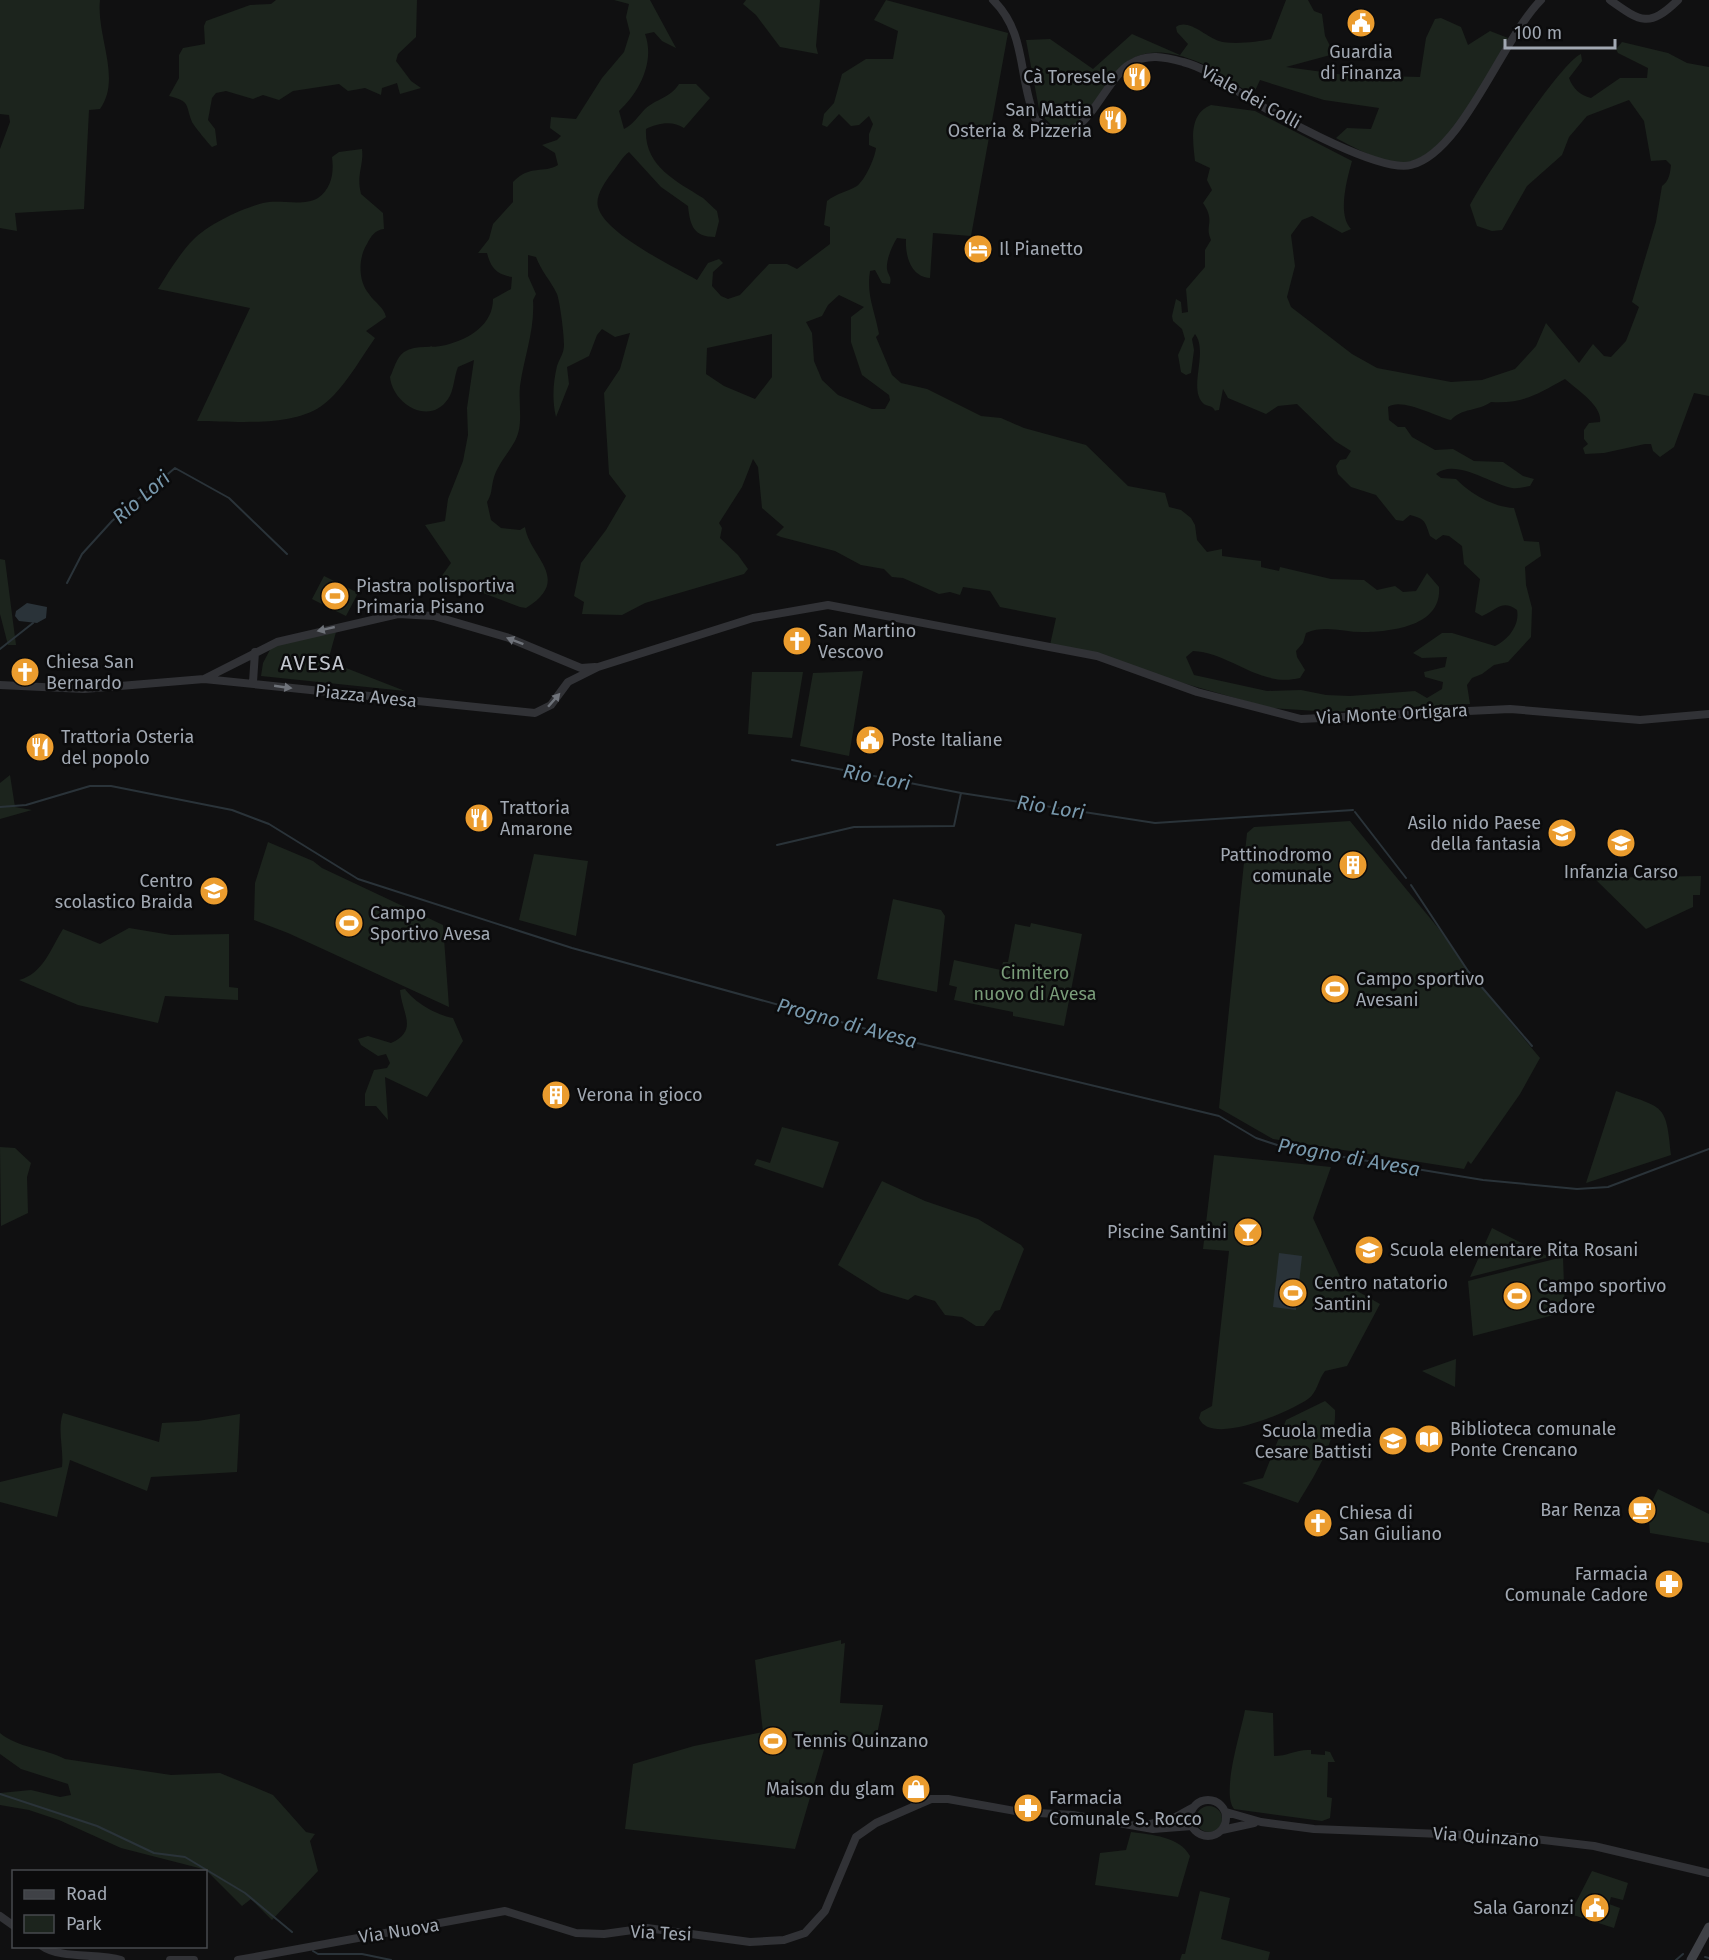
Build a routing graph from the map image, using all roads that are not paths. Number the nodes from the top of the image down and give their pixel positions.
1 (993, 0) edge
2 (1541, 0) edge
3 (1610, 0) edge
4 (1678, 0) edge
5 (255, 652) junction
6 (569, 664) junction
7 (598, 667) junction
8 (204, 679) junction
9 (253, 682) junction
10 (568, 682) junction
11 (0, 684) edge
12 (1709, 714) edge
13 (1193, 1807) junction
14 (1226, 1812) junction
15 (1261, 1822) junction
16 (1137, 1826) junction
17 (1192, 1826) junction
18 (1222, 1830) junction
19 (1709, 1873) edge
20 (505, 1911) joint
21 (1709, 1927) edge
22 (44, 1948) edge
23 (121, 1960) edge
24 (170, 1960) edge
25 (194, 1960) edge
26 (237, 1960) edge
27 (1691, 1960) edge

1 - 2 street, Viale dei Colli
3 - 4 street
6 -> 5 street
5 - 8 street
5 - 9 street
6 - 7 street
6 - 10 street
7 - 10 street
7 - 12 street, Via Monte Ortigara
8 - 9 street, Piazza Avesa
8 - 11 street
9 -> 10 street, Piazza Avesa
13 - 14 street, Via Quinzano
13 - 16 street
13 - 17 street
14 - 15 street, Via Quinzano
14 - 18 street
15 - 18 street, Via Quinzano
15 - 19 street, Via Quinzano
16 - 17 street
16 - 20 street, Via Tesi
17 - 18 street, Via Quinzano
20 - 26 street, Via Nuova
21 - 27 main road
22 - 23 street
24 - 25 street

